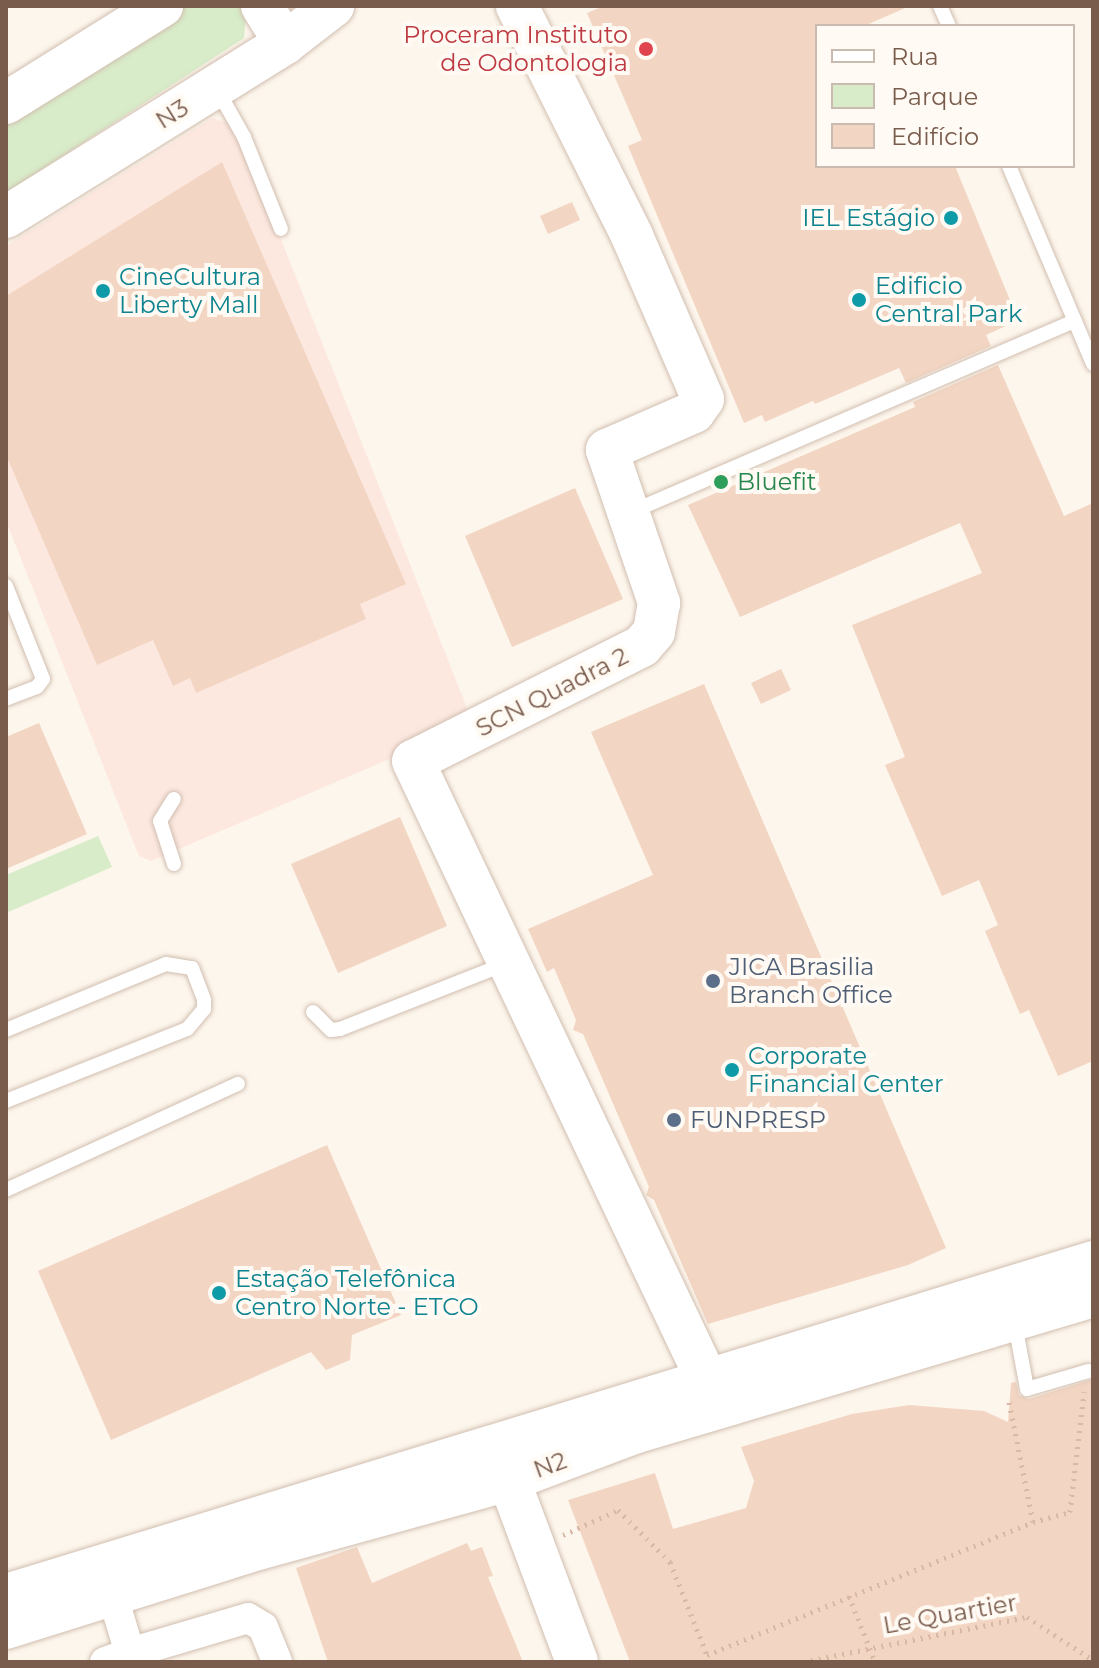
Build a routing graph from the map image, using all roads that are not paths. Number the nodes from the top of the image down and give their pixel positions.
1 (162, 6) edge
2 (262, 6) edge
3 (333, 6) edge
4 (517, 6) edge
5 (285, 43) junction
6 (216, 87) junction
7 (6, 103) edge
8 (1010, 168) edge
9 (6, 217) edge
10 (281, 229) dead end
11 (1075, 321) junction
12 (1093, 363) edge
13 (629, 513) junction
14 (6, 586) edge
15 (6, 699) edge
16 (174, 799) dead end
17 (174, 864) dead end
18 (508, 963) junction
19 (313, 1012) dead end
20 (6, 1030) edge
21 (238, 1084) dead end
22 (6, 1101) edge
23 (6, 1190) edge
24 (1086, 1275) edge
25 (1032, 1302) junction
26 (1088, 1377) road end
27 (707, 1380) junction
28 (806, 1382) junction
29 (590, 1417) junction
30 (634, 1433) junction
31 (390, 1480) junction
32 (509, 1480) junction
33 (108, 1581) junction
34 (6, 1595) edge
35 (6, 1617) edge
36 (6, 1628) edge
37 (118, 1658) edge
38 (268, 1659) edge
39 (577, 1662) edge

1 - 7 main road
2 - 5 main road
3 - 5 main road, N3
4 - 13 main road, SCN Quadra 2
5 - 6 main road, N3
6 - 9 main road, N3
6 - 10 lane
8 - 11 lane
11 - 12 lane
11 - 13 lane
13 - 18 main road, SCN Quadra 2
14 - 15 lane
16 - 17 lane
18 - 19 lane
18 - 27 main road, SCN Quadra 2
20 - 22 lane
21 - 23 lane
24 - 25 main road
25 - 26 lane
25 - 27 main road, N2
25 - 28 main road, N2
27 - 28 main road
27 - 29 main road, N2
27 - 30 main road
28 - 30 main road, N2
29 - 31 main road, N2
29 - 32 main road
30 - 32 main road, N2
31 - 32 main road
31 - 33 main road, N2
32 - 33 main road, N2
32 - 39 main road
33 - 34 main road, N2
33 - 35 main road
33 - 36 main road, N2
33 - 37 street
37 - 38 street

